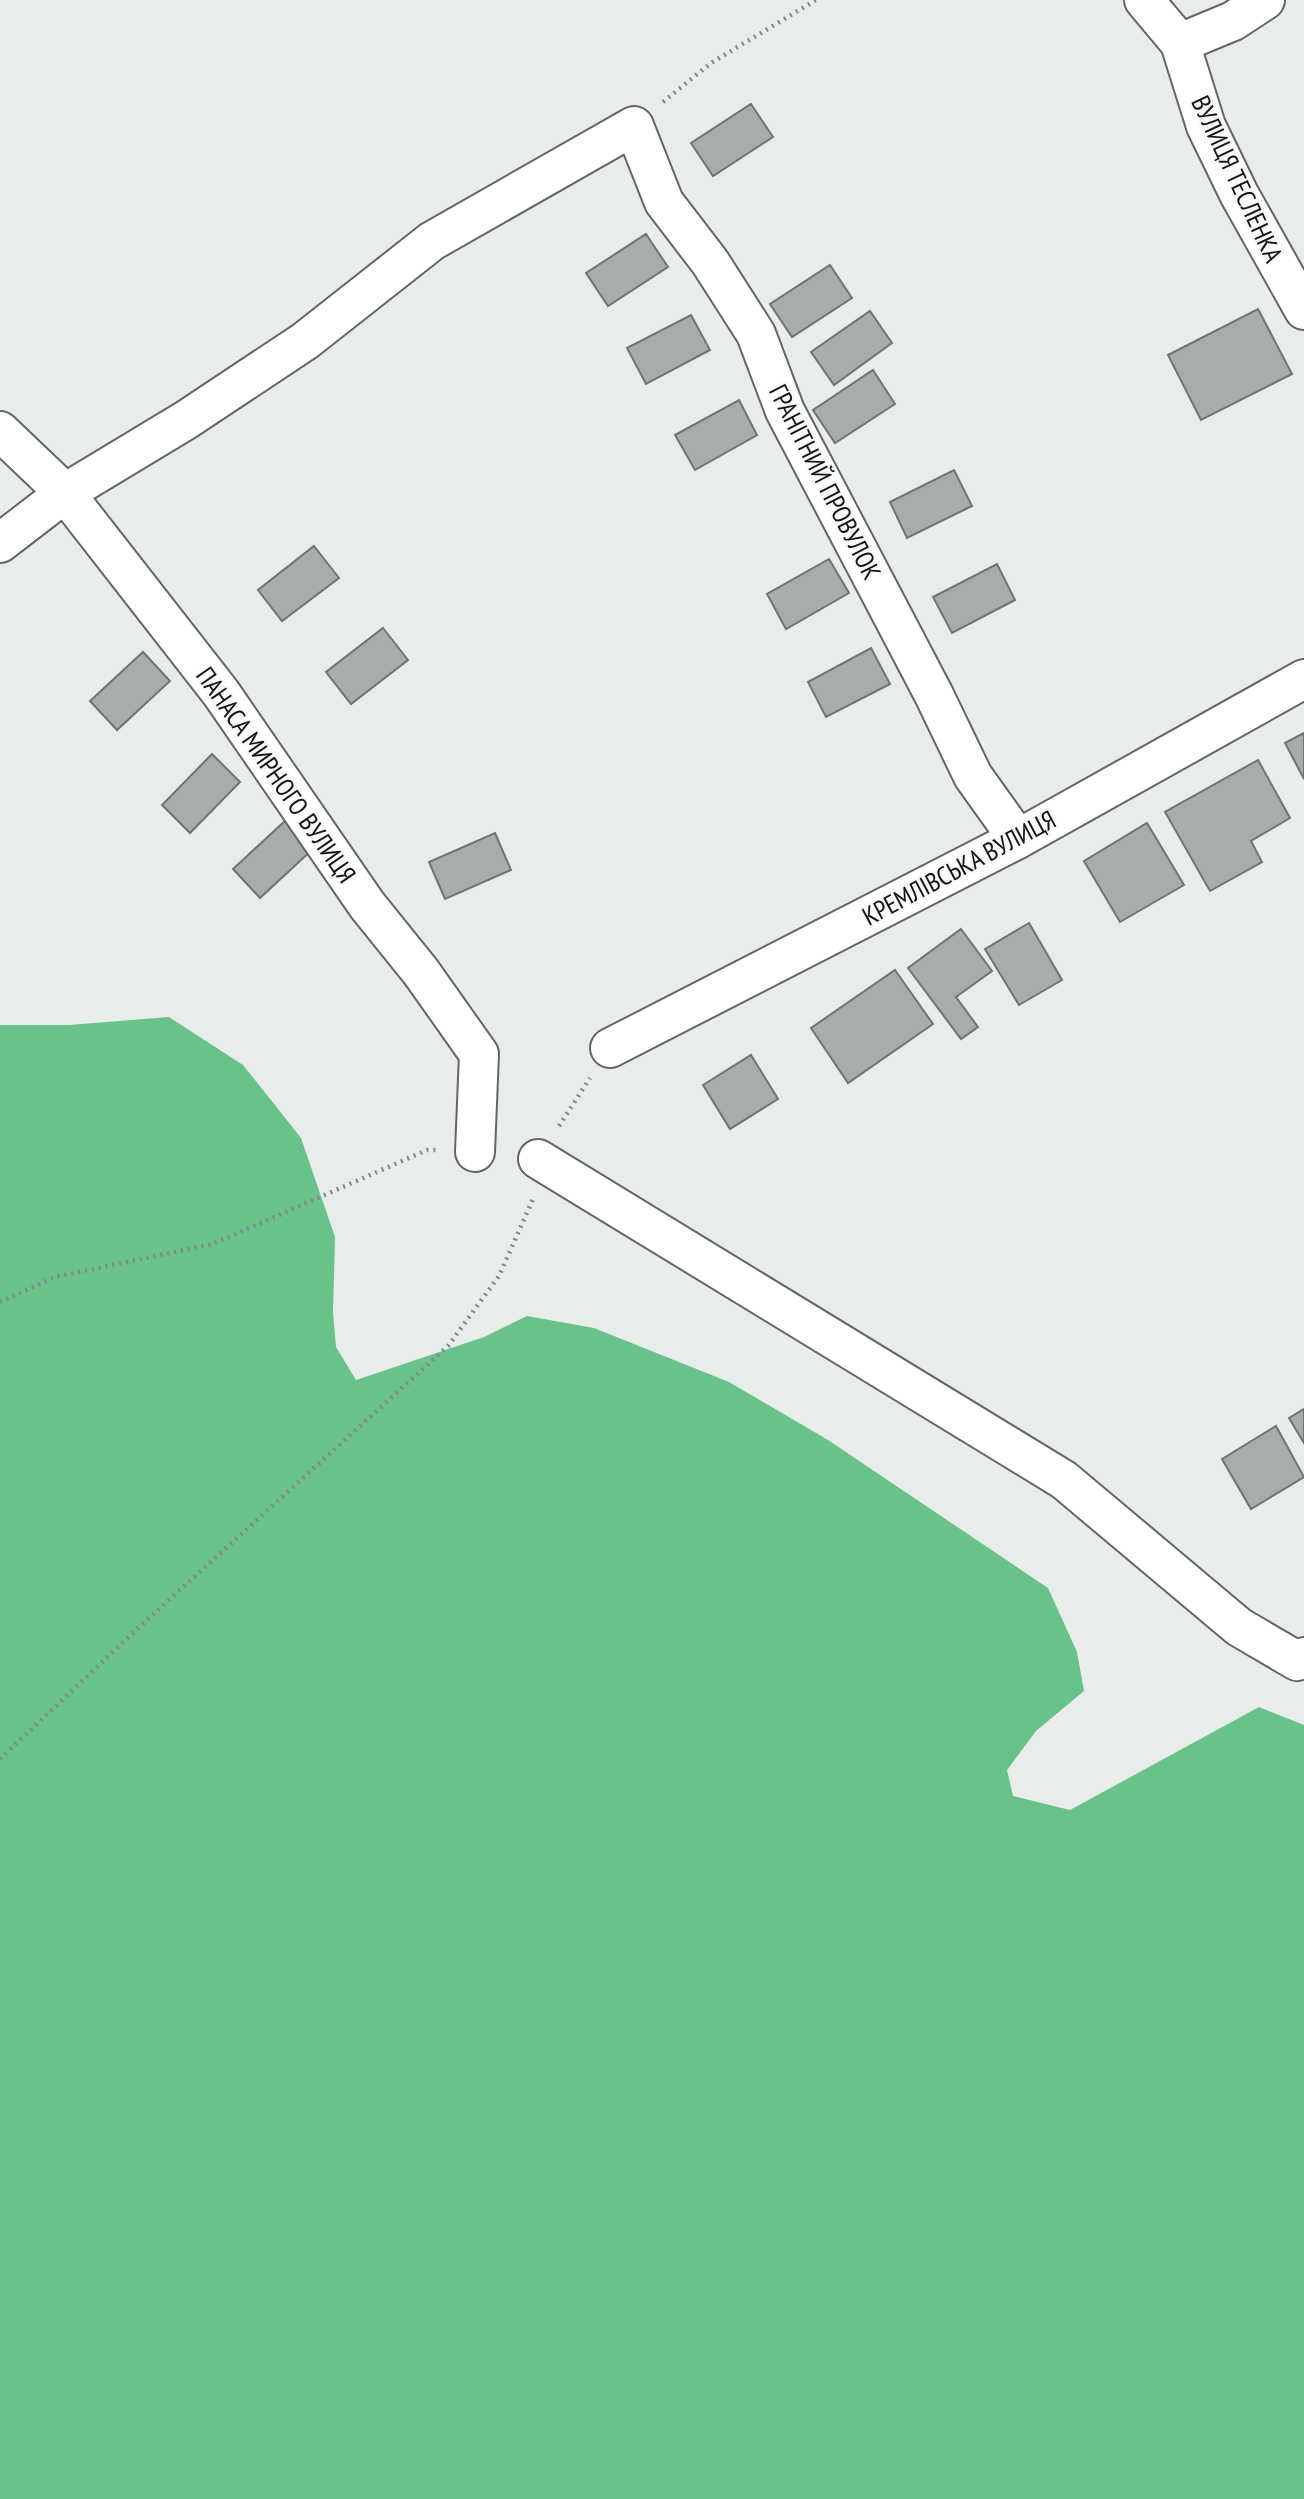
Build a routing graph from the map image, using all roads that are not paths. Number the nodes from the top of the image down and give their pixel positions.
1 (1144, 0) edge
2 (1265, 0) edge
3 (1180, 43) junction
4 (1304, 310) edge
5 (0, 431) edge
6 (65, 493) junction
7 (0, 543) edge
8 (1304, 679) edge
9 (1018, 839) junction
10 (610, 1048) road end
11 (475, 1152) road end
12 (531, 1175) road end
13 (1300, 1659) edge

1 - 3 street, ВУЛИЦЯ ТЕСЛЕНКА
2 - 3 street
3 - 4 street, ВУЛИЦЯ ТЕСЛЕНКА
5 - 6 street, ПАНАСА МИРНОГО ВУЛИЦЯ
6 - 7 street
6 - 9 street, ГРАНІТНИЙ ПРОВУЛОК
6 - 11 street, ПАНАСА МИРНОГО ВУЛИЦЯ
8 - 9 street, КРЕМЛІВСЬКА ВУЛИЦЯ
9 - 10 street, КРЕМЛІВСЬКА ВУЛИЦЯ
12 - 13 street

